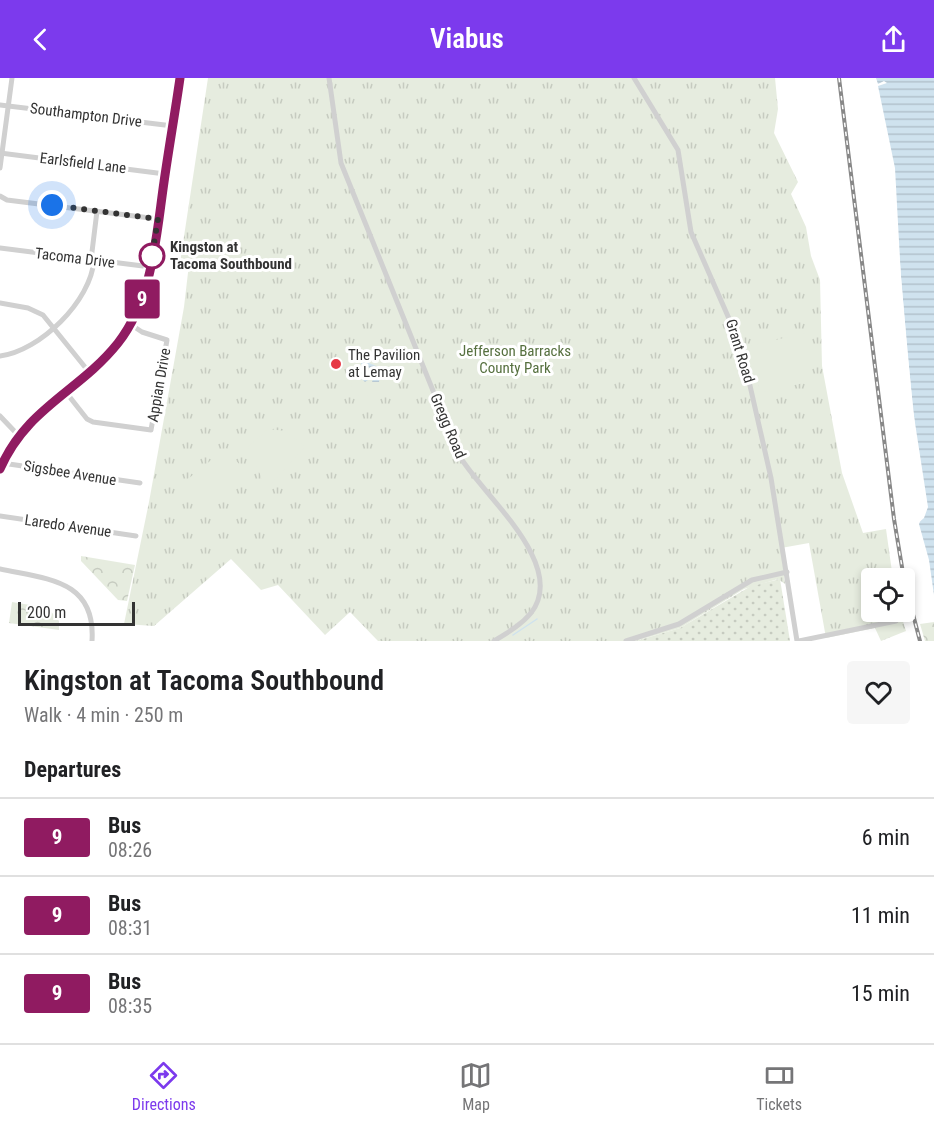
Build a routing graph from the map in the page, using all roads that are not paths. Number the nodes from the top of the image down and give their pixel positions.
1 (12, 78) edge
2 (180, 78) edge
3 (329, 78) edge
4 (634, 78) edge
5 (0, 105) edge
6 (8, 106) junction
7 (173, 126) junction
8 (1, 153) edge
9 (0, 168) edge
10 (165, 174) junction
11 (0, 196) edge
12 (97, 211) junction
13 (158, 219) junction
14 (0, 248) edge
15 (92, 260) junction
16 (151, 267) junction
17 (0, 303) edge
18 (130, 324) junction
19 (54, 327) junction
20 (0, 356) edge
21 (89, 372) junction
22 (64, 391) junction
23 (0, 416) edge
24 (19, 436) junction
25 (1, 465) edge
26 (140, 483) dead end
27 (0, 516) edge
28 (136, 536) dead end
29 (0, 569) edge
30 (787, 572) junction
31 (891, 622) edge
32 (92, 641) edge
33 (494, 641) edge
34 (626, 641) edge
35 (798, 641) edge

1 - 6 street
2 - 7 main road
3 - 33 street, Gregg Road
4 - 30 street, Grant Road
5 - 6 street, Southampton Drive
6 - 7 street, Southampton Drive
6 - 8 street
7 - 10 main road
8 - 9 street
8 - 10 street, Earlsfield Lane
10 - 13 main road
11 - 12 street
12 - 13 street
12 - 15 street
13 - 16 main road
14 - 15 street, Tacoma Drive
15 - 16 street, Tacoma Drive
15 - 19 street
16 - 18 main road
17 - 19 street
18 - 21 main road
18 - 22 street, Appian Drive
19 - 20 street
19 - 21 street
21 - 22 main road
22 - 24 main road
23 - 24 street
24 - 25 main road
25 - 26 street, Sigsbee Avenue
27 - 28 street, Laredo Avenue
29 - 32 street
30 - 34 street
30 - 35 street, Grant Road
31 - 35 street

